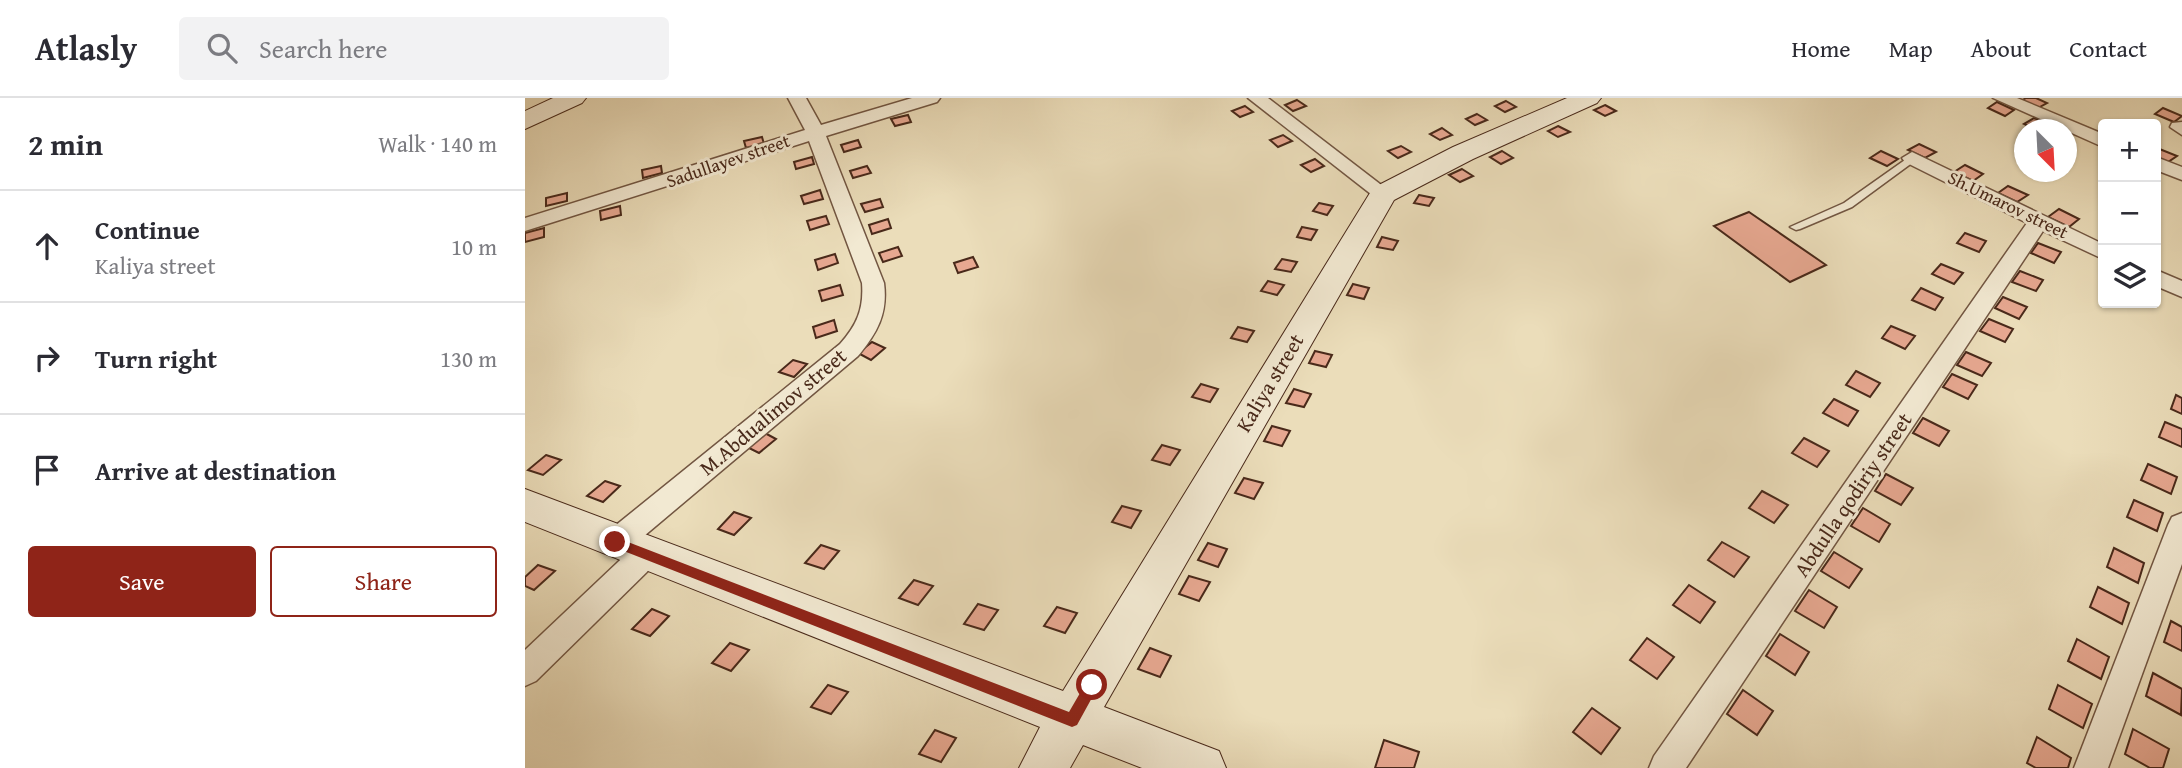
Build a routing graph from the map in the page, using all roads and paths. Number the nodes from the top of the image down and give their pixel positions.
1 (543, 98) edge
2 (573, 98) edge
3 (797, 98) edge
4 (931, 98) edge
5 (1257, 98) edge
6 (1588, 98) edge
7 (2002, 98) edge
8 (525, 106) edge
9 (525, 121) edge
10 (815, 131) junction
11 (2098, 139) edge
12 (1912, 158) joint
13 (2161, 165) edge
14 (2182, 174) edge
15 (1383, 194) junction
16 (2039, 221) junction
17 (525, 225) edge
18 (1796, 227) dead end
19 (2098, 250) edge
20 (2161, 280) edge
21 (2182, 290) edge
22 (525, 505) edge
23 (2182, 525) edge
24 (631, 548) junction
25 (525, 671) edge
26 (1072, 720) junction
27 (1043, 768) edge
28 (1202, 768) edge
29 (1666, 768) edge
30 (2091, 768) edge

1 - 8 main road
2 - 9 main road
3 - 10 street, M.Abdualimov street
4 - 10 street, Sadullayev street
5 - 15 street
6 - 15 main road
7 - 11 street
10 - 17 street, Sadullayev street
10 - 24 street, M.Abdualimov street
12 - 16 street, Sh.Umarov street
12 - 18 lane
13 - 14 street
15 - 26 main road, Kaliya street
16 - 19 street, Sh.Umarov street
16 - 29 street, Abdulla qodiriy street
20 - 21 street
22 - 24 main road
23 - 30 street
24 - 25 street, M.Abdualimov street
24 - 26 main road
26 - 27 main road, Kaliya street
26 - 28 main road

